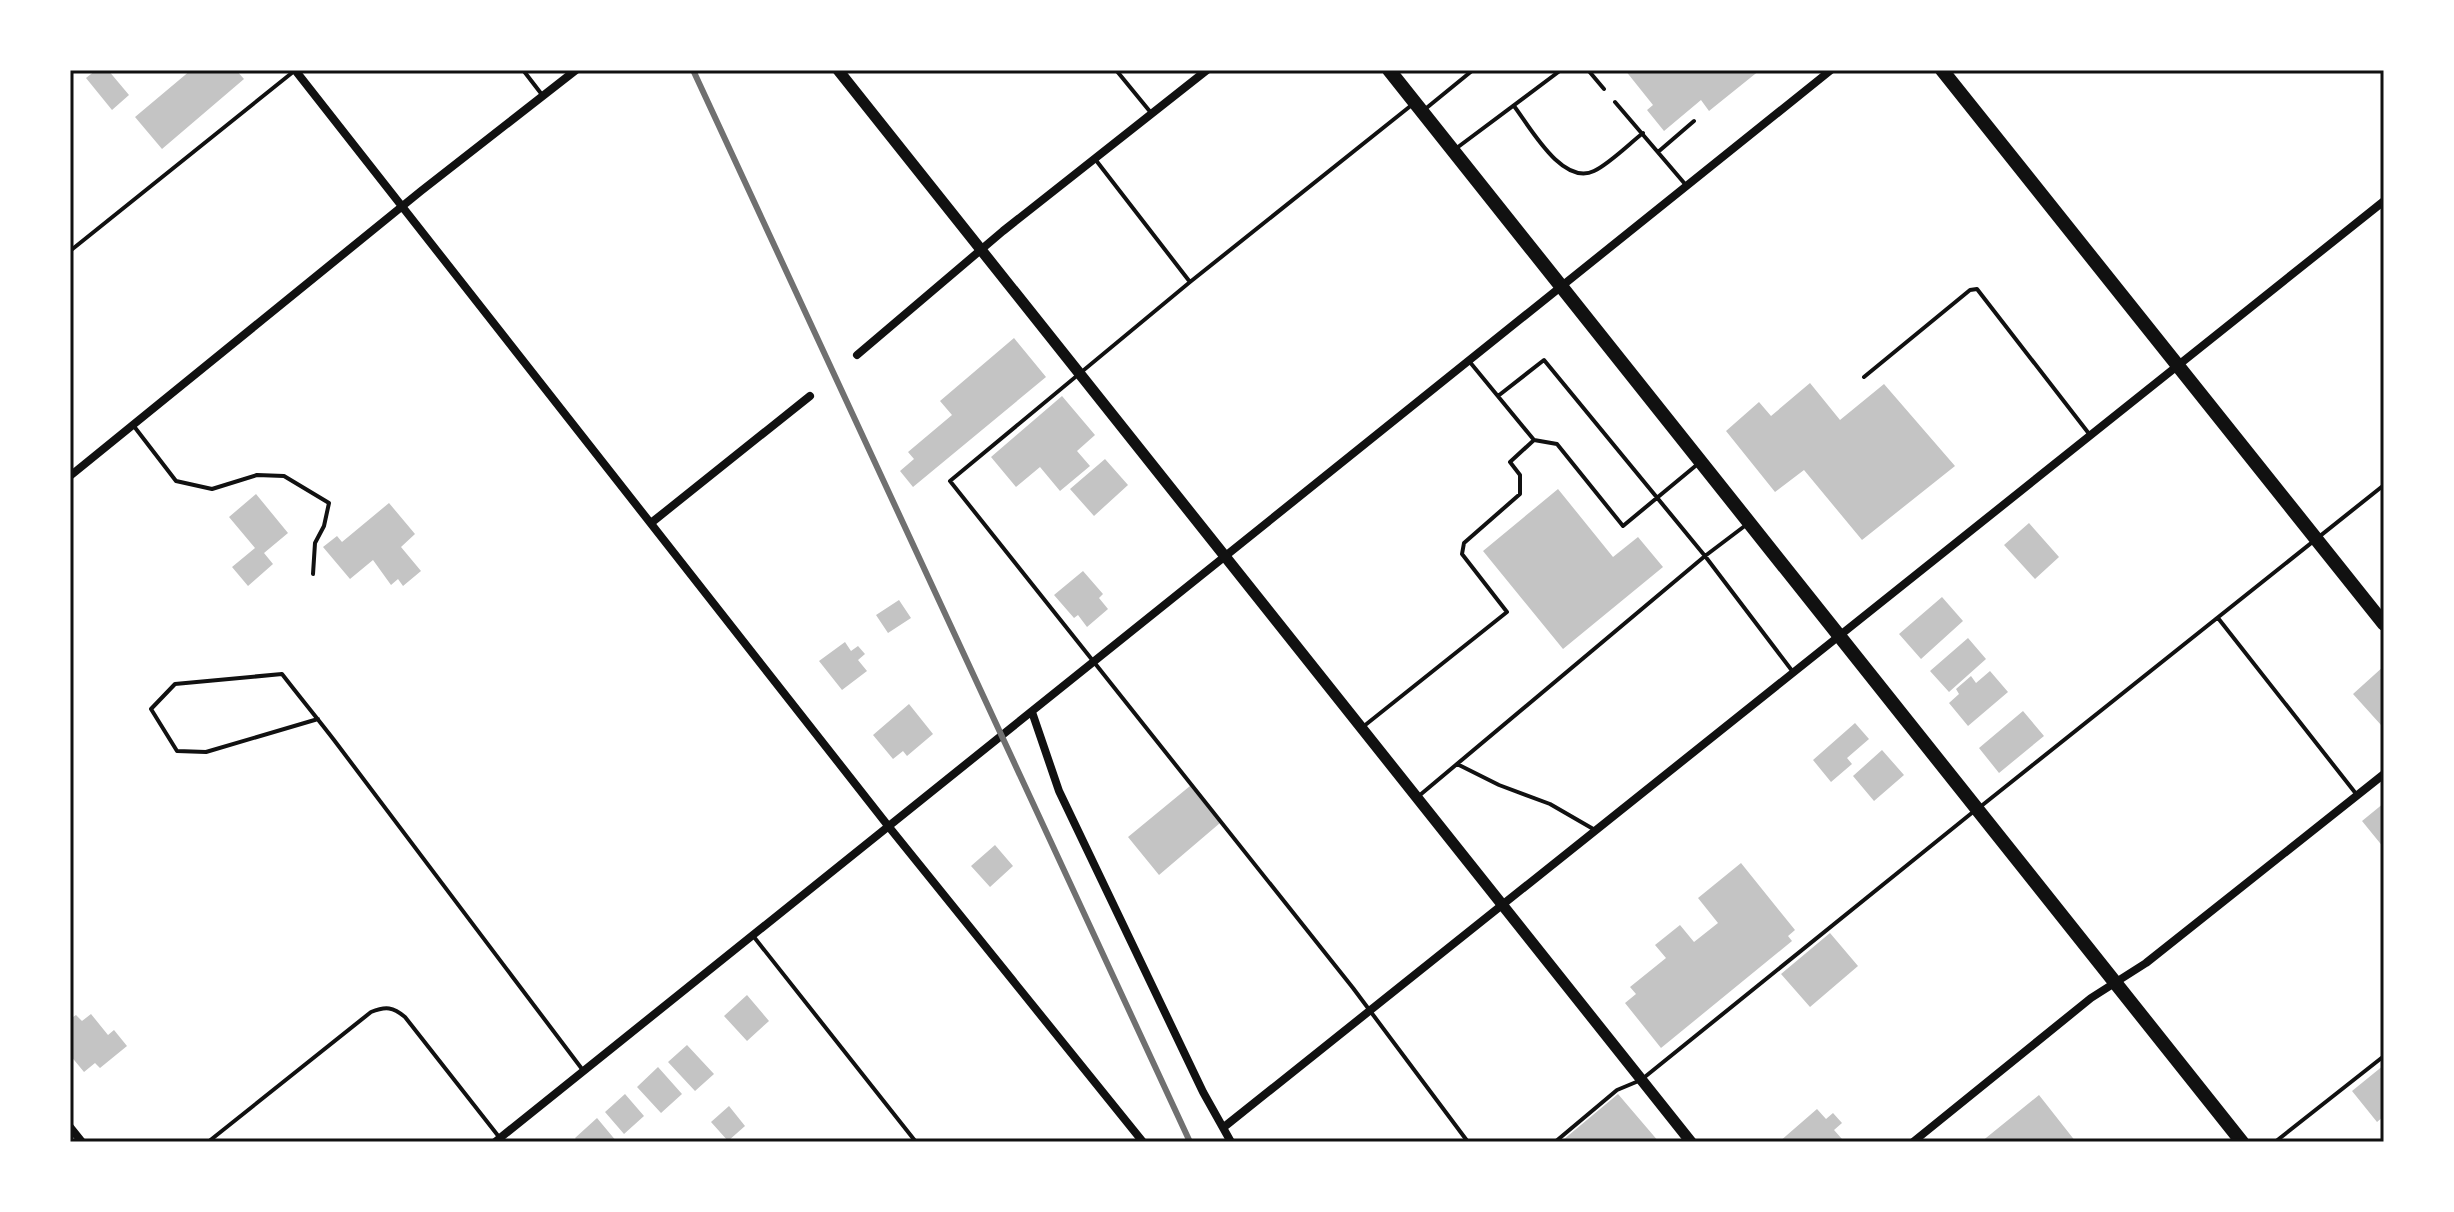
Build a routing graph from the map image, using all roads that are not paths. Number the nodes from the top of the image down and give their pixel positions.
1 (295, 70) edge
2 (523, 70) edge
3 (576, 70) edge
4 (838, 70) edge
5 (1116, 70) edge
6 (1207, 70) edge
7 (1389, 70) edge
8 (1473, 70) edge
9 (1561, 70) edge
10 (1588, 70) edge
11 (1831, 70) edge
12 (1942, 70) edge
13 (1604, 89) dead end
14 (543, 96) junction
15 (1615, 102) dead end
16 (1514, 106) junction
17 (1419, 107) junction
18 (1152, 114) junction
19 (1694, 121) dead end
20 (1643, 133) junction
21 (1454, 150) junction
22 (1658, 152) junction
23 (1095, 159) junction
24 (1687, 186) junction
25 (2384, 201) edge
26 (403, 207) junction
27 (982, 249) junction
28 (70, 251) edge
29 (1190, 282) junction
30 (1562, 286) junction
31 (857, 355) dead end
32 (1469, 361) junction
33 (2178, 365) junction
34 (1081, 373) junction
35 (1864, 377) dead end
36 (810, 396) dead end
37 (1498, 396) junction
38 (133, 425) junction
39 (2090, 435) junction
40 (1534, 440) junction
41 (1702, 461) junction
42 (70, 476) edge
43 (2384, 485) edge
44 (1657, 498) junction
45 (1750, 522) junction
46 (651, 523) junction
47 (2315, 538) junction
48 (1226, 556) junction
49 (1705, 556) junction
50 (313, 574) dead end
51 (2217, 617) junction
52 (2384, 624) edge
53 (1840, 635) junction
54 (1095, 661) junction
55 (1793, 672) junction
56 (1032, 712) junction
57 (318, 719) junction
58 (1362, 727) junction
59 (1457, 764) junction
60 (2384, 774) edge
61 (2357, 795) junction
62 (1417, 797) junction
63 (1977, 809) junction
64 (889, 827) junction
65 (1595, 830) junction
66 (1502, 904) junction
67 (753, 935) junction
68 (2115, 983) junction
69 (1370, 1010) junction
70 (2384, 1056) edge
71 (584, 1071) junction
72 (1641, 1080) junction
73 (70, 1127) edge
74 (1224, 1127) junction
75 (499, 1141) edge
76 (82, 1142) edge
77 (208, 1142) edge
78 (916, 1142) edge
79 (1143, 1142) edge
80 (1231, 1142) edge
81 (1468, 1142) edge
82 (1555, 1142) edge
83 (1691, 1142) edge
84 (1913, 1142) edge
85 (2242, 1142) edge
86 (2275, 1142) edge

1 - 26 street
1 - 28 lane
2 - 14 lane
3 - 14 street
4 - 27 street
5 - 18 lane
6 - 18 street
7 - 17 main road
8 - 17 lane
9 - 16 lane
10 - 13 lane
11 - 24 street
12 - 33 main road
14 - 26 street
15 - 20 lane
16 - 20 lane
16 - 21 lane
17 - 21 main road
17 - 29 lane
18 - 23 street
19 - 22 lane
20 - 22 lane
21 - 30 main road
22 - 24 lane
23 - 27 street
23 - 29 lane
24 - 30 street
25 - 33 street
26 - 38 street
26 - 46 street
27 - 31 street
27 - 34 street
29 - 34 lane
30 - 32 street
30 - 41 main road
32 - 37 lane
32 - 48 street
33 - 39 street
33 - 47 main road
34 - 48 street
34 - 54 lane
35 - 39 lane
36 - 46 street
37 - 40 lane
37 - 44 lane
38 - 42 street
38 - 50 lane
39 - 53 street
40 - 44 lane
40 - 58 lane
41 - 44 lane
41 - 45 main road
43 - 47 lane
44 - 49 lane
45 - 49 lane
45 - 53 main road
46 - 64 street
47 - 51 lane
47 - 52 main road
48 - 54 street
48 - 58 street
49 - 55 lane
49 - 59 lane
51 - 61 lane
51 - 63 lane
53 - 55 street
53 - 63 main road
54 - 56 street
54 - 69 lane
55 - 65 street
56 - 64 street
56 - 74 street
57 - 57 lane
57 - 71 lane
58 - 62 street
59 - 62 lane
59 - 65 lane
60 - 61 street
61 - 68 street
62 - 66 street
63 - 68 main road
63 - 72 lane
64 - 67 street
64 - 79 street
65 - 66 street
66 - 69 street
66 - 72 street
67 - 71 street
67 - 78 lane
68 - 84 street
68 - 85 main road
69 - 74 street
69 - 81 lane
70 - 86 lane
71 - 75 street
72 - 82 lane
72 - 83 street
73 - 76 street
74 - 80 street
75 - 77 lane

